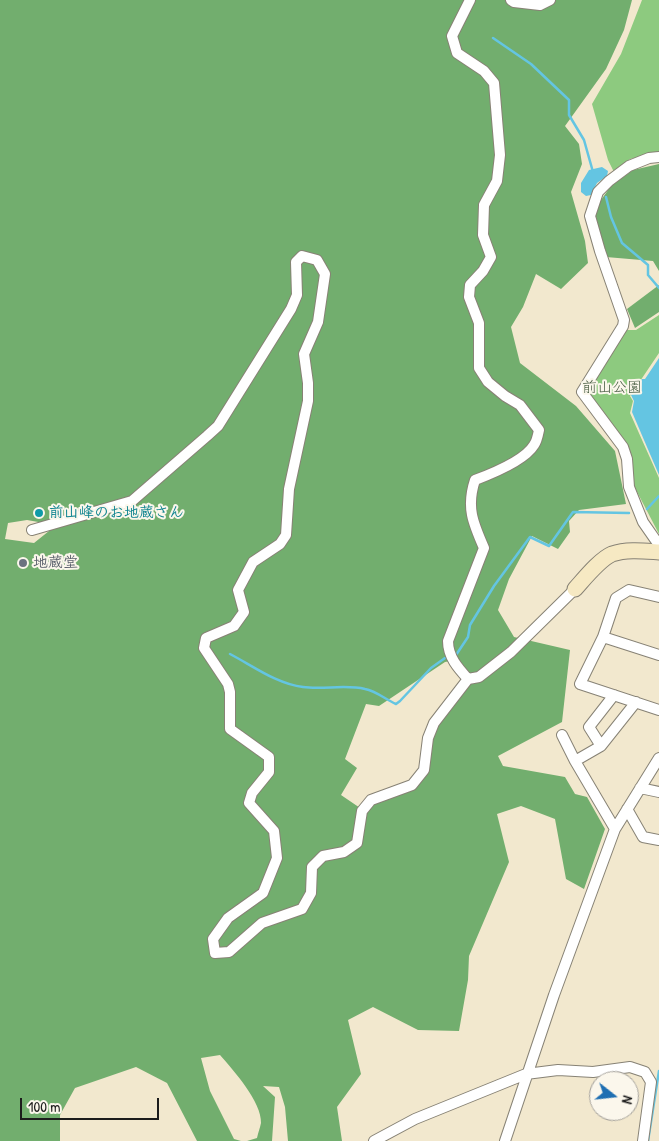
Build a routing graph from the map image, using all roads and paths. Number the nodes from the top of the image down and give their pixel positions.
1 (470, 0) edge
2 (511, 0) edge
3 (550, 0) edge
4 (659, 157) edge
5 (32, 530) dead end
6 (659, 545) edge
7 (659, 552) edge
8 (575, 589) joint
9 (659, 597) edge
10 (603, 637) junction
11 (659, 655) edge
12 (468, 679) junction
13 (614, 695) junction
14 (636, 702) junction
15 (659, 710) edge
16 (562, 735) dead end
17 (601, 746) junction
18 (659, 758) edge
19 (575, 761) junction
20 (640, 788) junction
21 (659, 792) edge
22 (627, 809) junction
23 (615, 829) junction
24 (659, 840) edge
25 (526, 1074) junction
26 (374, 1141) edge
27 (505, 1141) edge
28 (643, 1141) edge

1 - 12 street
2 - 3 street
4 - 6 street
5 - 12 street
7 - 8 street
8 - 12 street
9 - 10 street
10 - 11 street
10 - 13 street
13 - 14 street
13 - 17 street
14 - 15 street
14 - 17 street
16 - 19 street
17 - 19 street
18 - 20 street
19 - 23 street
20 - 21 street
20 - 22 street
22 - 23 street
22 - 24 street
23 - 25 street
25 - 26 street
25 - 27 street
25 - 28 street

